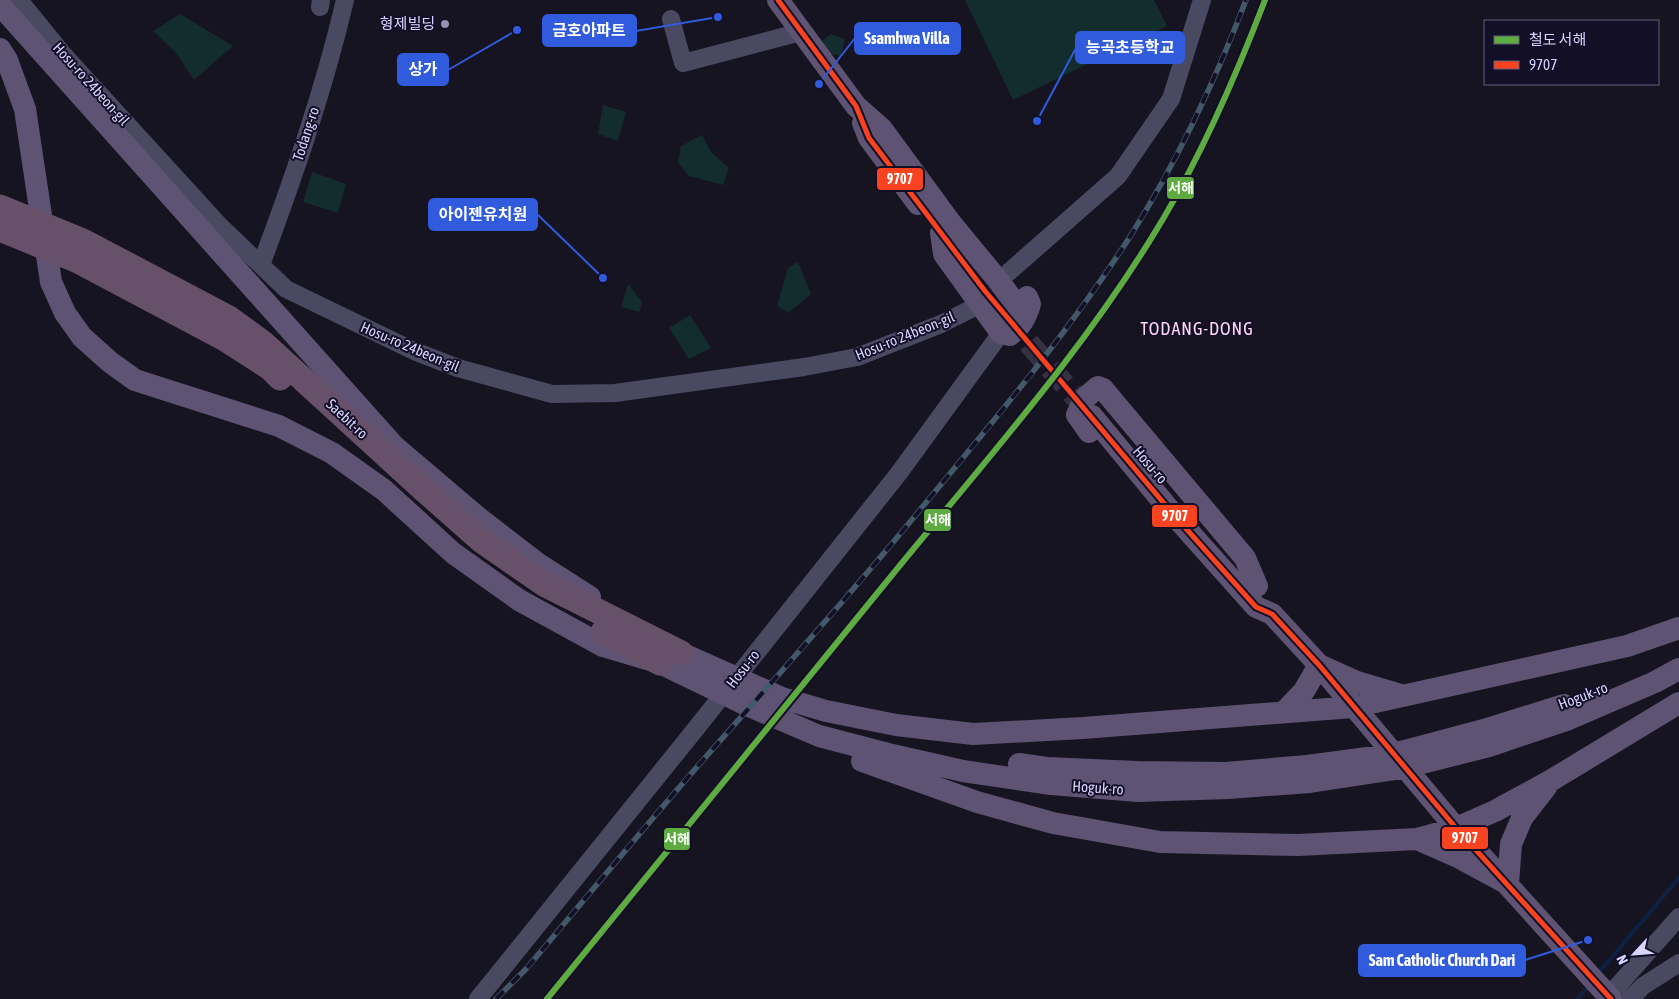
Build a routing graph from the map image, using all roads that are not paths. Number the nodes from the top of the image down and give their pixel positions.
1 (19, 0) edge
2 (345, 0) edge
3 (778, 0) edge
4 (1202, 0) edge
5 (0, 6) edge
6 (671, 19) dead end
7 (801, 32) junction
8 (0, 49) edge
9 (0, 207) edge
10 (946, 228) junction
11 (0, 229) edge
12 (81, 251) junction
13 (261, 265) junction
14 (1009, 272) junction
15 (979, 305) junction
16 (1009, 320) junction
17 (1096, 412) tunnel mouth
18 (1250, 589) junction
19 (1679, 628) edge
20 (1679, 654) edge
21 (670, 658) junction
22 (1319, 665) junction
23 (1679, 669) edge
24 (1402, 696) junction
25 (1679, 703) edge
26 (1353, 707) junction
27 (1284, 712) junction
28 (1486, 738) junction
29 (890, 747) junction
30 (1550, 781) junction
31 (1456, 828) junction
32 (1417, 839) junction
33 (1508, 884) junction
34 (1679, 917) edge
35 (1679, 963) edge
36 (1608, 998) edge
37 (478, 999) edge
38 (1630, 999) edge

1 - 13 street, Hosu-ro 24beon-gil
2 - 13 street, Todang-ro
3 - 7 main road
4 - 14 street
5 - 21 main road
6 - 7 street
7 - 10 main road
8 - 21 main road
9 - 12 highway, Saebit-ro
10 - 14 main road
10 - 15 main road
10 - 16 main road
11 - 12 highway, Saebit-ro
12 - 21 highway, Saebit-ro
13 - 15 street, Hosu-ro 24beon-gil
14 - 16 main road
15 - 16 main road
16 - 37 street, Hosu-ro
17 - 18 main road, Hosu-ro
18 - 18 main road
18 - 22 main road, Hosu-ro
19 - 24 main road
20 - 28 main road, Hoguk-ro
21 - 29 main road
21 - 29 main road
22 - 24 main road
22 - 26 main road, Hosu-ro
22 - 27 main road
23 - 28 main road, Hoguk-ro
24 - 26 main road
25 - 30 main road
26 - 27 main road
26 - 31 main road, Hosu-ro
27 - 29 main road
28 - 29 main road, Hoguk-ro
29 - 32 main road
30 - 31 main road
30 - 33 main road
31 - 32 main road
31 - 33 main road, Hosu-ro
32 - 33 main road
33 - 36 main road, Hosu-ro
34 - 36 street
35 - 38 street

